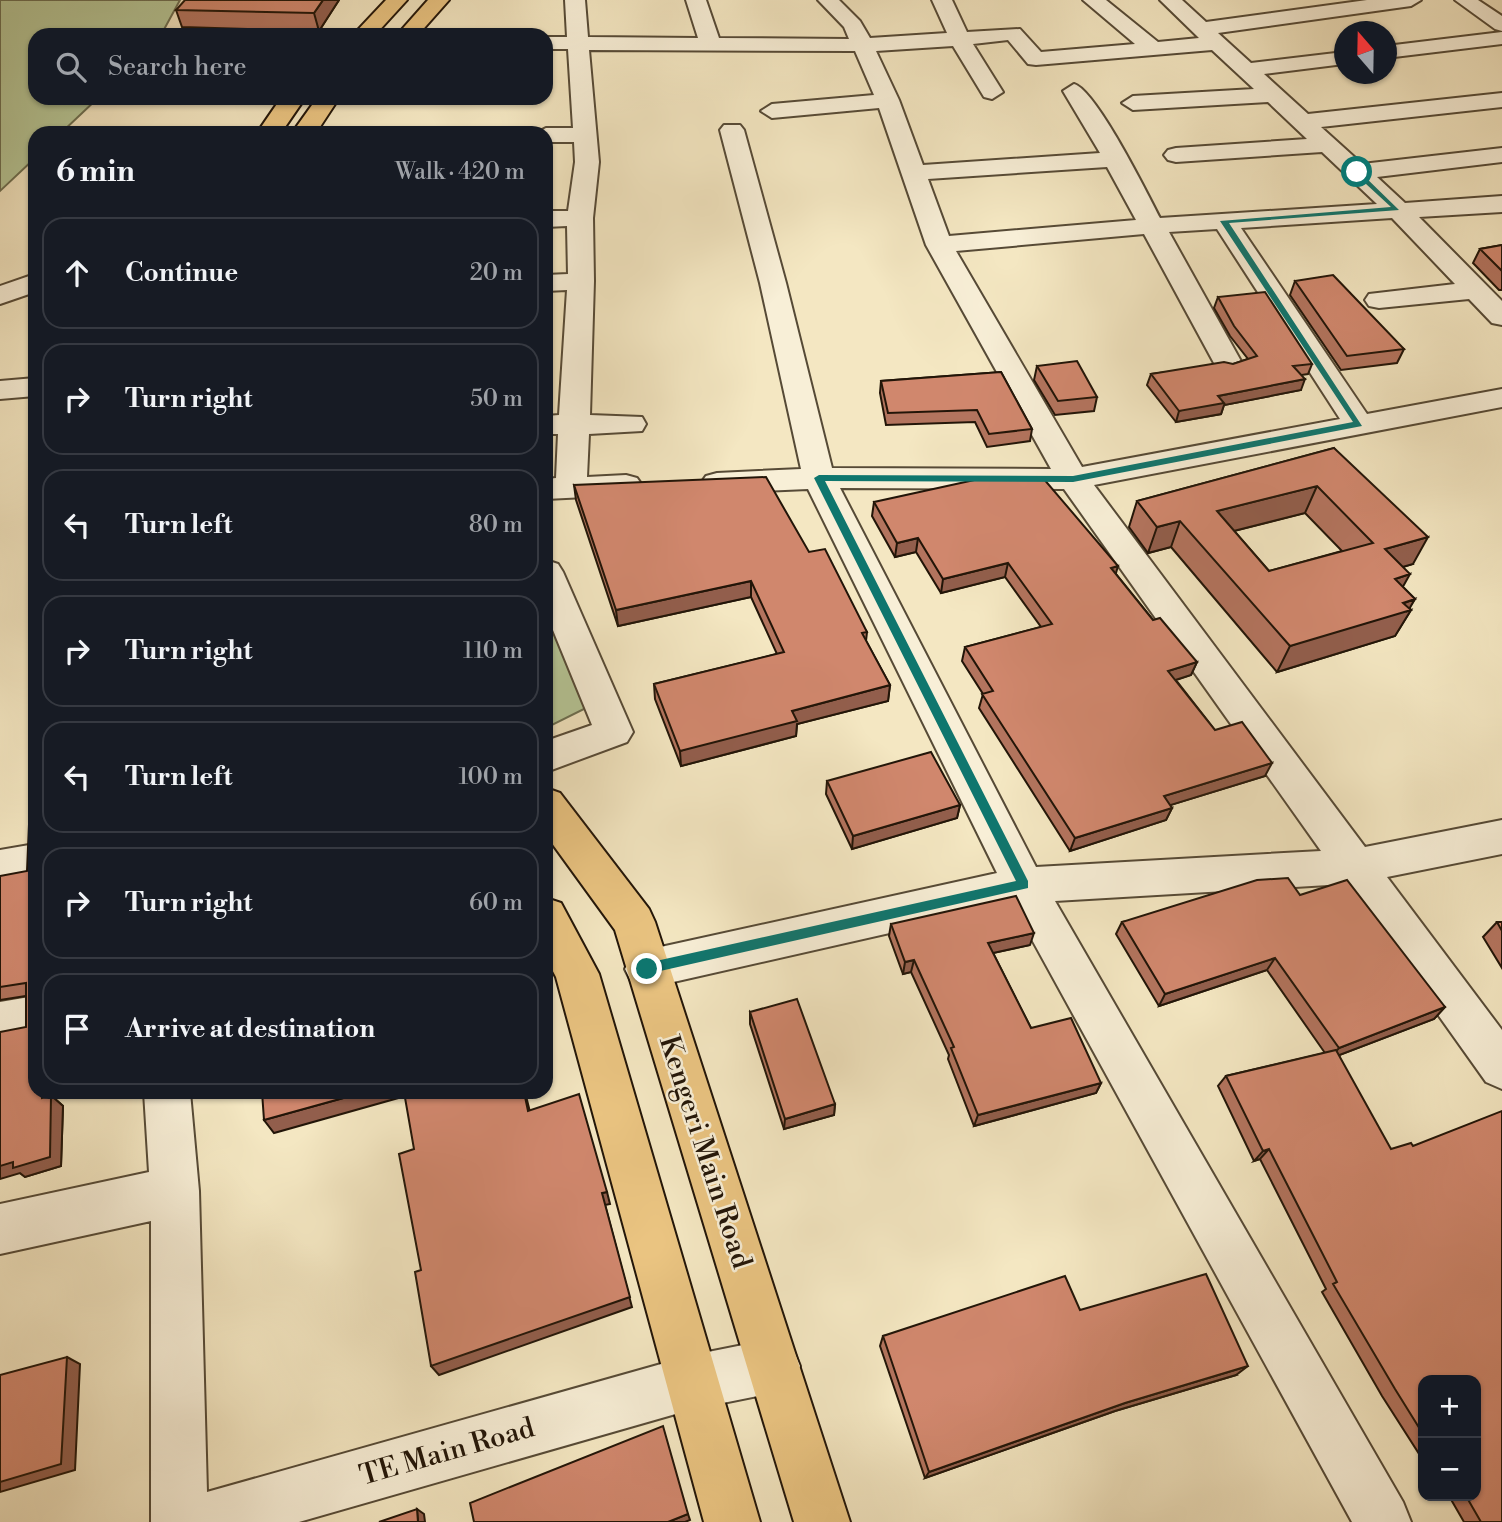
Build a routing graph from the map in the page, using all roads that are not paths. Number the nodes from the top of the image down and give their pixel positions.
1 (397, 0) edge
2 (439, 0) edge
3 (575, 0) edge
4 (696, 0) edge
5 (828, 0) edge
6 (942, 0) edge
7 (1093, 0) edge
8 (1411, 0) edge
9 (1465, 0) edge
10 (1158, 5) edge
11 (1112, 12) junction
12 (1502, 25) edge
13 (370, 28) edge
14 (413, 28) edge
15 (1210, 36) junction
16 (1502, 38) edge
17 (960, 39) junction
18 (553, 43) edge
19 (578, 45) junction
20 (711, 45) junction
21 (862, 45) junction
22 (1153, 48) junction
23 (1397, 51) edge
24 (1334, 59) edge
25 (1245, 70) junction
26 (1074, 91) dead end
27 (992, 92) dead end
28 (1271, 95) junction
29 (888, 100) junction
30 (1502, 100) edge
31 (1133, 103) dead end
32 (286, 105) edge
33 (323, 105) edge
34 (772, 111) dead end
35 (1300, 122) junction
36 (273, 126) edge
37 (309, 126) edge
38 (732, 130) dead end
39 (553, 135) edge
40 (585, 135) junction
41 (1325, 145) junction
42 (1176, 155) dead end
43 (1502, 155) edge
44 (1114, 159) junction
45 (1357, 172) junction
46 (915, 173) junction
47 (1502, 204) edge
48 (1397, 208) junction
49 (580, 218) junction
50 (553, 219) edge
51 (1224, 221) junction
52 (1150, 226) junction
53 (939, 245) junction
54 (581, 281) junction
55 (553, 283) edge
56 (28, 285) edge
57 (1475, 290) junction
58 (0, 296) edge
59 (1379, 300) dead end
60 (1502, 317) edge
61 (577, 354) junction
62 (553, 355) edge
63 (1228, 363) edge
64 (28, 388) edge
65 (0, 390) edge
66 (1502, 398) edge
67 (631, 424) dead end
68 (1359, 424) junction
69 (560, 425) edge
70 (819, 478) junction
71 (1073, 479) junction
72 (691, 484) edge
73 (654, 485) edge
74 (558, 489) edge
75 (553, 588) edge
76 (553, 754) edge
77 (553, 813) edge
78 (1502, 837) edge
79 (28, 862) edge
80 (1353, 866) junction
81 (0, 867) edge
82 (1024, 885) junction
83 (553, 929) edge
84 (647, 969) junction
85 (28, 1017) edge
86 (0, 1023) edge
87 (1502, 1068) edge
88 (168, 1099) edge
89 (175, 1191) junction
90 (0, 1229) edge
91 (773, 1366) junction
92 (694, 1382) junction
93 (179, 1522) edge
94 (200, 1522) edge
95 (732, 1522) edge
96 (822, 1522) edge
97 (1383, 1522) edge

1 - 13 main road
2 - 14 main road
3 - 19 street
4 - 20 street
5 - 21 street
6 - 17 street
7 - 11 street
8 - 15 street
9 - 12 street
10 - 11 street
10 - 15 street
11 - 22 street
15 - 22 street
15 - 25 street
16 - 23 street
17 - 21 street
17 - 22 street
17 - 27 street
18 - 19 street
19 - 20 street
19 - 40 street
20 - 21 street
21 - 29 street
24 - 25 street
25 - 28 street
26 - 44 street
28 - 31 street
28 - 35 street
29 - 34 street
29 - 46 street
30 - 35 street
32 - 36 main road
33 - 37 main road
35 - 41 street
38 - 70 street
39 - 40 street
40 - 49 street
41 - 42 street
41 - 45 street
43 - 45 street
44 - 46 street
44 - 52 street
45 - 48 street
46 - 53 street
47 - 48 street
48 - 51 street
48 - 57 street
49 - 50 street
49 - 54 street
51 - 52 street
51 - 68 street
52 - 53 street
52 - 63 street
53 - 71 street
54 - 55 street
54 - 61 street
56 - 58 street
57 - 59 street
57 - 60 street
61 - 62 street
61 - 69 street
64 - 65 street
66 - 68 street
67 - 69 street
68 - 71 street
69 - 74 street
70 - 71 street
70 - 72 street
70 - 82 street
71 - 80 street
73 - 74 street
75 - 76 street
77 - 84 main road, Kengeri Main Road
78 - 80 street
79 - 81 street
80 - 82 street
80 - 87 street
82 - 84 street
82 - 97 street
83 - 92 main road
84 - 91 main road, Kengeri Main Road
85 - 86 street
88 - 89 street
89 - 90 street
89 - 93 street
91 - 92 street, TE Main Road
91 - 96 main road, Kengeri Main Road
92 - 94 street, TE Main Road
92 - 95 main road

